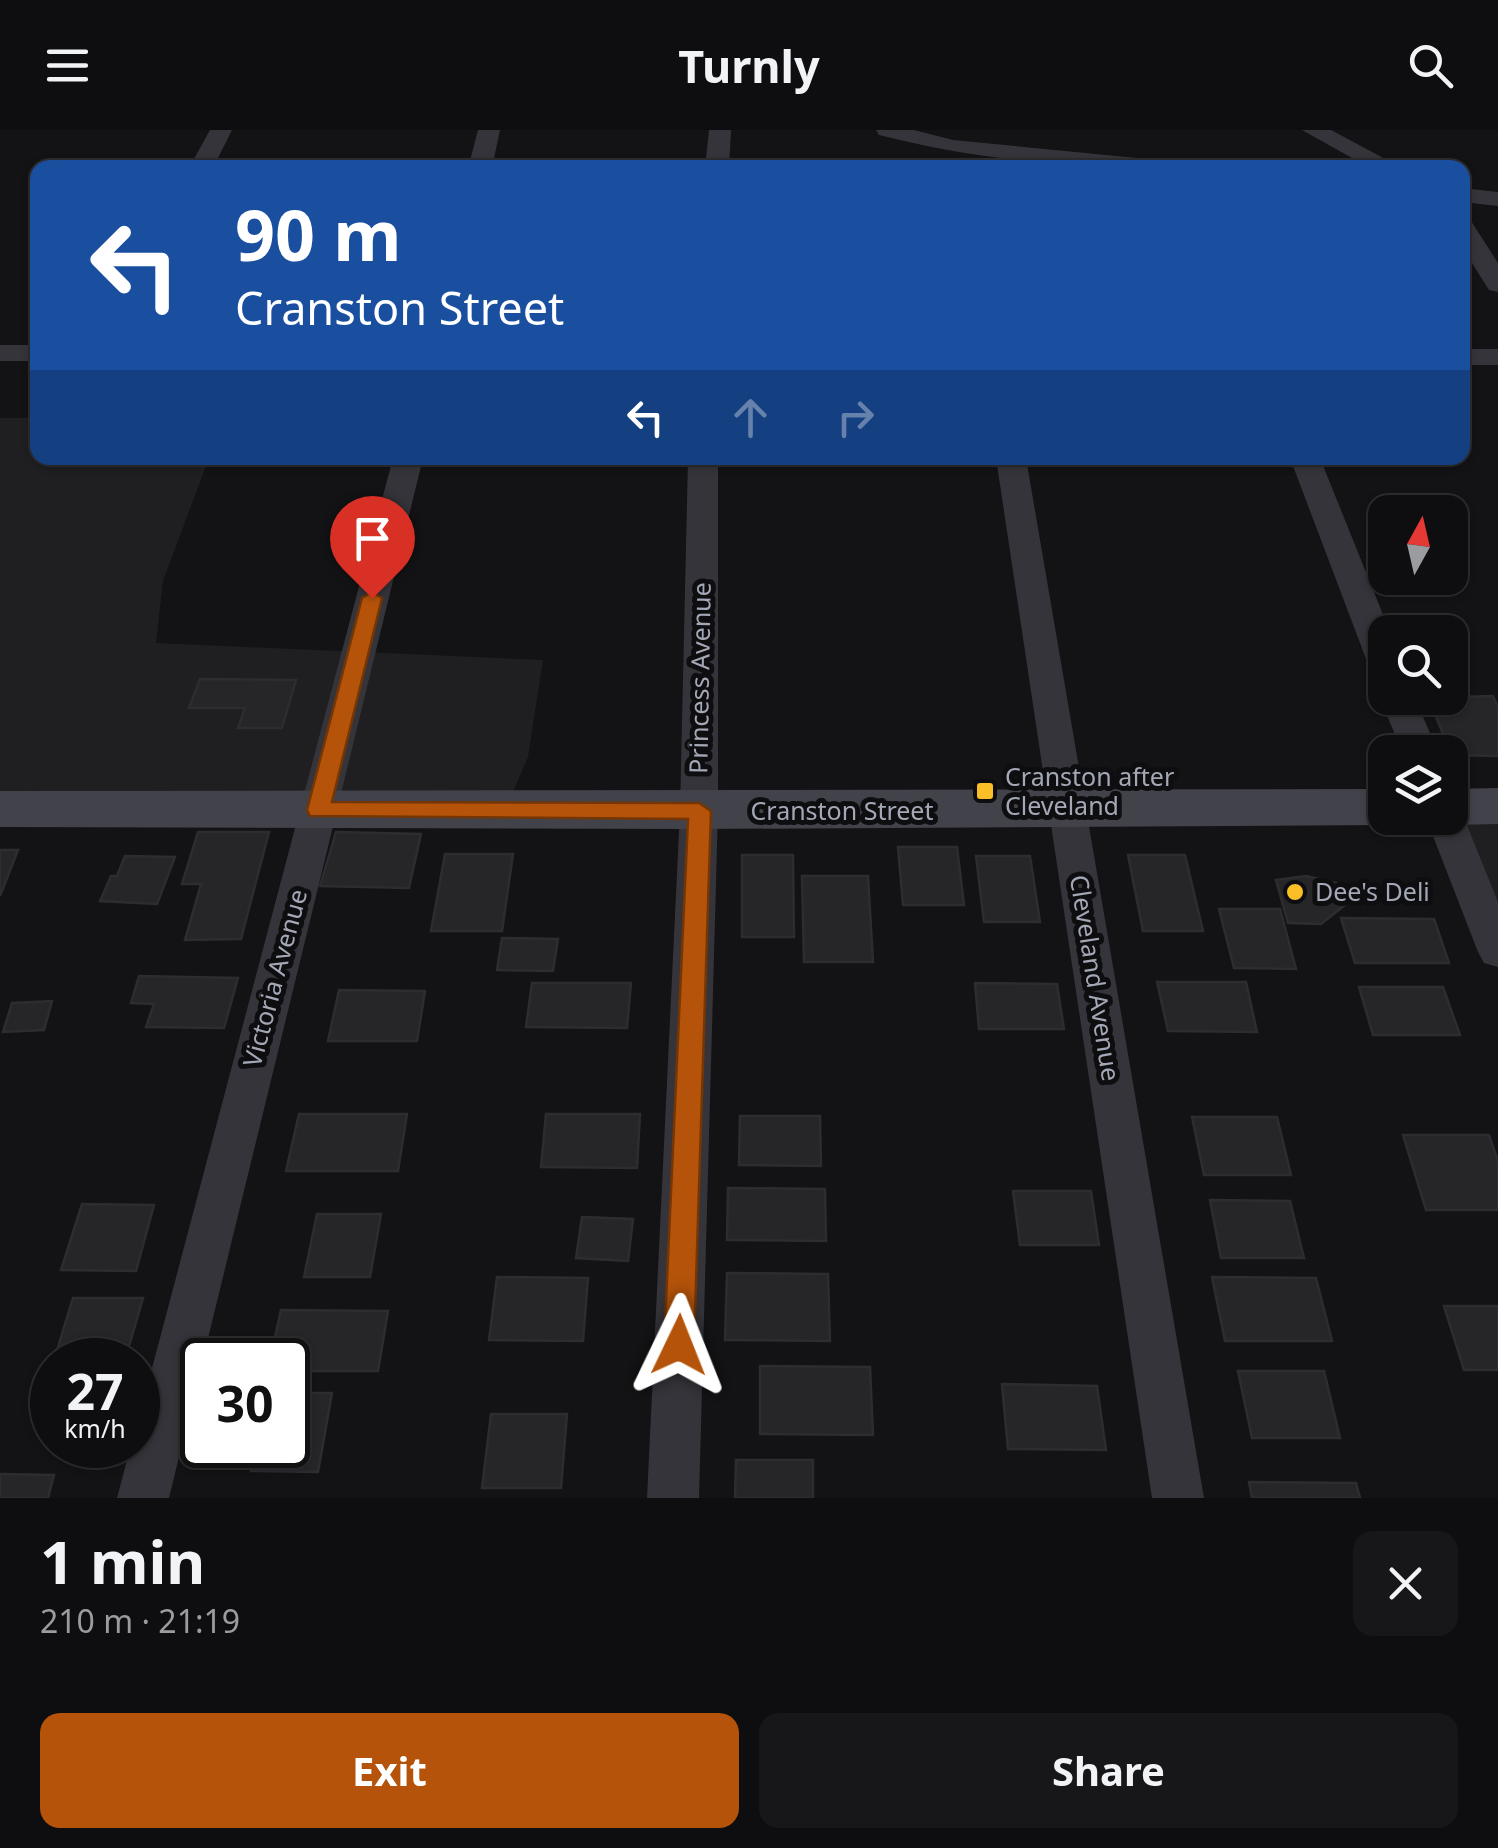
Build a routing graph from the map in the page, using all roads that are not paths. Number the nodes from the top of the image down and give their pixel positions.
1 (221, 130) edge
2 (489, 130) edge
3 (720, 130) edge
4 (888, 130) edge
5 (1314, 130) edge
6 (953, 148) edge
7 (205, 160) edge
8 (482, 160) edge
9 (718, 160) edge
10 (1082, 160) edge
11 (1374, 160) edge
12 (1470, 196) edge
13 (1498, 198) edge
14 (1470, 239) edge
15 (1498, 284) edge
16 (0, 352) edge
17 (30, 353) edge
18 (1470, 358) edge
19 (1498, 358) edge
20 (406, 465) edge
21 (702, 465) edge
22 (1012, 465) edge
23 (1307, 465) edge
24 (1368, 621) edge
25 (1468, 806) edge
26 (1498, 806) edge
27 (1368, 807) edge
28 (0, 808) edge
29 (318, 810) junction
30 (1068, 810) junction
31 (699, 811) junction
32 (1452, 835) edge
33 (1498, 952) edge
34 (143, 1498) edge
35 (673, 1498) edge
36 (1178, 1498) edge

1 - 7 street
2 - 8 street
3 - 9 street
4 - 6 street
5 - 11 street
6 - 10 street
12 - 13 street
14 - 15 street
16 - 17 street
18 - 19 street
20 - 29 street, Victoria Avenue
21 - 31 street, Princess Avenue
22 - 30 street, Cleveland Avenue
23 - 24 street
25 - 26 main road
27 - 30 main road, Cranston Street
28 - 29 main road, Cranston Street
29 - 31 main road, Cranston Street
29 - 34 street, Victoria Avenue
30 - 31 main road, Cranston Street
30 - 36 street, Cleveland Avenue
31 - 35 street, Princess Avenue
32 - 33 street

